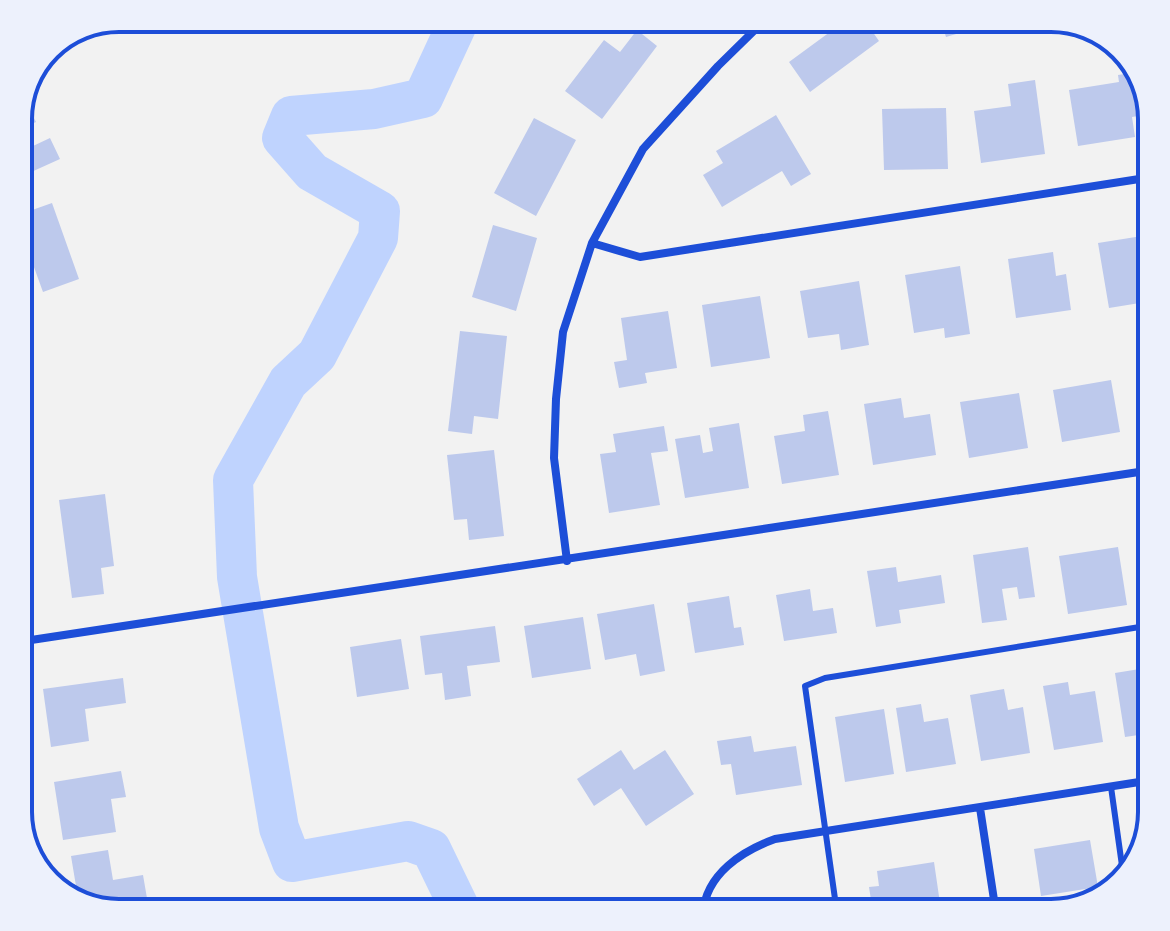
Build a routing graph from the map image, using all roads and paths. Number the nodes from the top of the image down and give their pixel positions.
1 (753, 32) edge
2 (1138, 179) edge
3 (592, 243) junction
4 (1138, 472) edge
5 (567, 561) junction
6 (1138, 627) edge
7 (32, 640) edge
8 (1138, 782) edge
9 (1111, 787) junction
10 (980, 808) junction
11 (824, 831) junction
12 (1121, 862) edge
13 (706, 899) edge
14 (835, 899) edge
15 (994, 899) edge

1 - 3 street
2 - 3 street
3 - 5 street
4 - 5 street
5 - 7 street
6 - 11 lane
8 - 9 street
9 - 10 street
9 - 12 lane
10 - 11 street
10 - 15 street
11 - 13 street
11 - 14 lane

